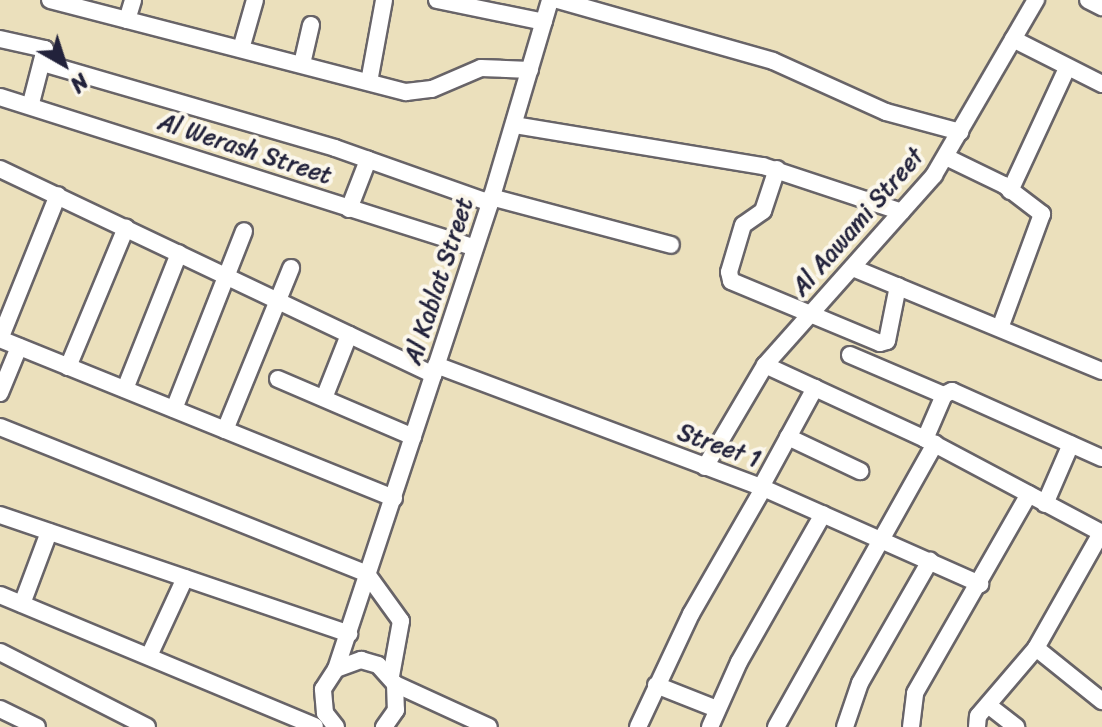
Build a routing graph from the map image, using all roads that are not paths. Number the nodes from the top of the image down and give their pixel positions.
1 (50, 0) edge
2 (133, 0) edge
3 (255, 0) edge
4 (384, 0) edge
5 (437, 0) edge
6 (550, 0) edge
7 (558, 0) edge
8 (621, 0) edge
9 (1036, 0) edge
10 (1088, 0) edge
11 (79, 4) edge
12 (1102, 7) edge
13 (616, 17) junction
14 (127, 20) junction
15 (544, 22) junction
16 (311, 25) dead end
17 (0, 39) edge
18 (1013, 39) junction
19 (241, 49) junction
20 (43, 63) junction
21 (302, 64) junction
22 (1067, 68) junction
23 (530, 70) junction
24 (369, 82) junction
25 (1102, 84) edge
26 (0, 97) edge
27 (31, 103) junction
28 (514, 125) junction
29 (960, 132) junction
30 (946, 157) junction
31 (368, 160) junction
32 (0, 169) edge
33 (777, 169) junction
34 (1010, 191) junction
35 (58, 195) junction
36 (490, 200) junction
37 (349, 209) junction
38 (902, 212) junction
39 (126, 228) junction
40 (244, 231) dead end
41 (671, 245) dead end
42 (474, 247) junction
43 (179, 253) junction
44 (291, 268) dead end
45 (853, 268) junction
46 (226, 276) junction
47 (898, 286) junction
48 (278, 301) junction
49 (811, 315) junction
50 (1000, 328) junction
51 (349, 335) junction
52 (0, 339) edge
53 (19, 347) junction
54 (850, 355) dead end
55 (765, 365) junction
56 (68, 367) junction
57 (435, 370) junction
58 (1102, 371) edge
59 (278, 379) dead end
60 (815, 388) junction
61 (125, 389) junction
62 (0, 393) edge
63 (944, 395) junction
64 (324, 398) junction
65 (174, 409) junction
66 (0, 427) edge
67 (225, 430) junction
68 (413, 437) junction
69 (788, 437) junction
70 (930, 441) junction
71 (1071, 444) junction
72 (1102, 458) edge
73 (705, 467) junction
74 (860, 471) dead end
75 (762, 488) junction
76 (1029, 494) junction
77 (394, 498) junction
78 (1045, 504) junction
79 (823, 514) junction
80 (0, 515) edge
81 (49, 532) junction
82 (1101, 533) edge
83 (881, 540) junction
84 (930, 561) junction
85 (367, 574) junction
86 (185, 578) junction
87 (980, 584) junction
88 (0, 595) edge
89 (22, 604) junction
90 (349, 634) junction
91 (1036, 648) junction
92 (0, 652) edge
93 (149, 656) junction
94 (336, 669) junction
95 (393, 680) junction
96 (656, 685) junction
97 (1102, 701) edge
98 (323, 705) junction
99 (988, 705) junction
100 (0, 709) edge
101 (717, 709) junction
102 (315, 726) edge
103 (37, 727) edge
104 (147, 727) edge
105 (336, 727) edge
106 (384, 727) edge
107 (489, 727) edge
108 (638, 727) edge
109 (710, 727) edge
110 (776, 727) edge
111 (845, 727) edge
112 (911, 727) edge
113 (977, 727) edge
114 (1016, 727) edge

1 - 11 street
2 - 14 street
3 - 19 street
4 - 24 street
5 - 15 street
6 - 15 street, Al Kablat Street
7 - 13 street
8 - 13 street
9 - 18 street, Al Aawami Street
10 - 12 street
11 - 14 street
13 - 29 street
14 - 19 street
15 - 23 street, Al Kablat Street
16 - 21 street
17 - 20 street
18 - 22 street
18 - 29 street, Al Aawami Street
19 - 21 street
20 - 27 street
20 - 31 street
21 - 24 street
22 - 25 street
22 - 34 street
23 - 24 street
23 - 28 street, Al Kablat Street
26 - 27 street, Al Werash Street
27 - 37 street, Al Werash Street
28 - 33 street
28 - 36 street, Al Kablat Street
29 - 30 street, Al Aawami Street
30 - 34 street
30 - 38 street, Al Aawami Street
31 - 36 street
31 - 37 street
32 - 35 street, Street 1
33 - 38 street
33 - 49 street
34 - 50 street
35 - 39 street, Street 1
35 - 52 street
36 - 41 street
36 - 42 street, Al Kablat Street
37 - 42 street, Al Werash Street
38 - 45 street, Al Aawami Street
39 - 43 street, Street 1
39 - 56 street
40 - 46 street
42 - 57 street, Al Kablat Street
43 - 46 street, Street 1
43 - 61 street
44 - 48 street
45 - 47 street
45 - 49 street, Al Aawami Street
46 - 48 street, Street 1
46 - 65 street
47 - 49 street
47 - 50 street
48 - 51 street, Street 1
48 - 67 street
49 - 55 street, Al Aawami Street
50 - 58 street
51 - 57 street, Street 1
51 - 64 street
52 - 53 street
53 - 56 street
53 - 62 street
54 - 63 street
55 - 60 street
55 - 73 street, Al Aawami Street
56 - 61 street
57 - 68 street, Al Kablat Street
57 - 73 street, Street 1
59 - 64 street
60 - 69 street
60 - 70 street
61 - 65 street
63 - 70 street
63 - 71 street
64 - 68 street
65 - 67 street
66 - 85 street
67 - 77 street
68 - 77 street, Al Kablat Street
69 - 74 street
69 - 75 street
70 - 76 street
70 - 83 street
71 - 72 street
71 - 78 street
73 - 75 street, Street 1
75 - 79 street, Street 1
75 - 96 street
76 - 78 street
76 - 87 street
77 - 85 street, Al Kablat Street
78 - 82 street
79 - 83 street, Street 1
79 - 101 street
80 - 81 street
81 - 86 street
81 - 89 street
82 - 91 street
83 - 84 street, Street 1
83 - 110 street
84 - 87 street, Street 1
84 - 111 street
85 - 90 street, Al Kablat Street
85 - 95 street
86 - 90 street
86 - 93 street
87 - 112 street
88 - 89 street
89 - 93 street
90 - 94 street, Al Kablat Street
91 - 97 street
91 - 99 street
92 - 104 street
93 - 102 street
94 - 95 street
94 - 98 street, Al Kablat Street
95 - 106 street
95 - 107 street
96 - 101 street
96 - 108 street
98 - 102 street
98 - 105 street
99 - 113 street
99 - 114 street
100 - 103 street
101 - 109 street

